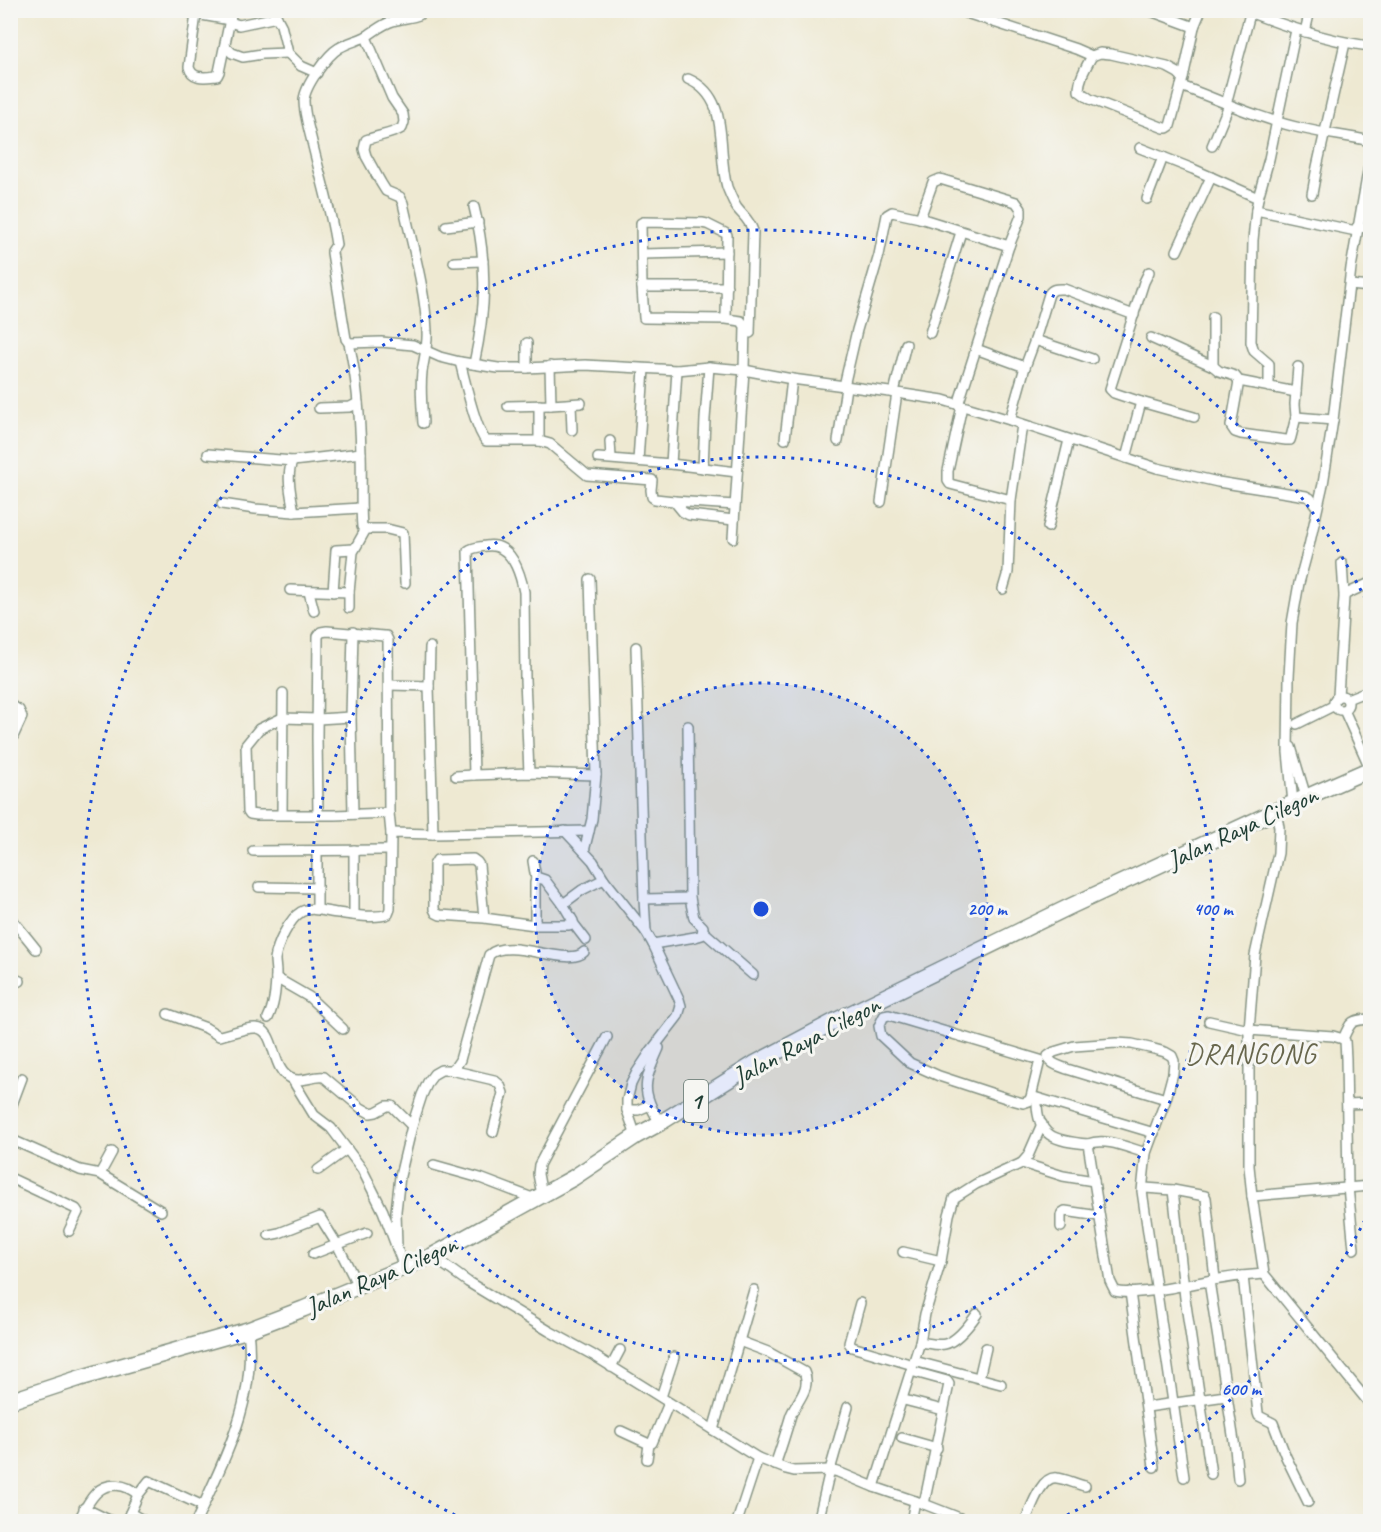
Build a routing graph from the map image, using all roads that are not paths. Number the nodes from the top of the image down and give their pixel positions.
1 (177, 10) edge
2 (421, 10) edge
3 (957, 10) edge
4 (1148, 10) edge
5 (1201, 10) edge
6 (1310, 10) edge
7 (1248, 11) edge
8 (196, 12) edge
9 (275, 14) edge
10 (231, 15) edge
11 (1194, 27) junction
12 (1301, 31) junction
13 (366, 37) junction
14 (1346, 43) junction
15 (225, 46) junction
16 (1371, 46) edge
17 (288, 52) junction
18 (1092, 56) junction
19 (317, 74) junction
20 (688, 79) dead end
21 (1182, 82) junction
22 (1227, 105) junction
23 (1276, 121) junction
24 (1325, 133) junction
25 (1371, 141) edge
26 (1212, 146) dead end
27 (1140, 148) dead end
28 (1163, 157) junction
29 (1371, 160) edge
30 (1211, 177) junction
31 (1312, 194) dead end
32 (1258, 198) junction
33 (1146, 199) dead end
34 (474, 207) dead end
35 (1256, 210) junction
36 (920, 218) junction
37 (478, 222) junction
38 (446, 226) dead end
39 (1371, 228) edge
40 (1357, 229) junction
41 (960, 232) junction
42 (1009, 246) junction
43 (1177, 251) dead end
44 (727, 252) junction
45 (642, 254) junction
46 (483, 261) junction
47 (454, 262) dead end
48 (1149, 272) dead end
49 (1350, 285) junction
50 (642, 287) junction
51 (727, 287) junction
52 (1371, 287) edge
53 (1134, 315) junction
54 (1213, 318) dead end
55 (726, 319) junction
56 (930, 333) dead end
57 (1151, 338) dead end
58 (1035, 340) junction
59 (349, 343) junction
60 (527, 343) dead end
61 (906, 344) dead end
62 (976, 349) junction
63 (427, 351) junction
64 (1092, 359) dead end
65 (460, 362) junction
66 (474, 364) junction
67 (550, 366) junction
68 (1213, 366) junction
69 (709, 367) junction
70 (1025, 367) junction
71 (1298, 367) dead end
72 (526, 369) junction
73 (644, 369) junction
74 (677, 370) junction
75 (746, 370) junction
76 (792, 379) junction
77 (1239, 381) junction
78 (845, 386) junction
79 (1269, 387) junction
80 (896, 392) junction
81 (1296, 392) junction
82 (1141, 402) junction
83 (358, 403) junction
84 (539, 405) junction
85 (551, 405) junction
86 (508, 406) dead end
87 (960, 406) junction
88 (319, 408) dead end
89 (1194, 417) dead end
90 (1296, 417) junction
91 (1010, 420) junction
92 (1334, 420) junction
93 (423, 423) dead end
94 (1022, 425) junction
95 (572, 430) dead end
96 (785, 439) dead end
97 (1070, 440) junction
98 (539, 441) junction
99 (610, 441) dead end
100 (838, 441) dead end
101 (361, 453) junction
102 (208, 454) dead end
103 (598, 458) dead end
104 (610, 458) junction
105 (1126, 458) junction
106 (293, 461) junction
107 (638, 461) junction
108 (653, 463) junction
109 (671, 464) junction
110 (703, 468) junction
111 (737, 472) junction
112 (652, 480) junction
113 (1011, 500) junction
114 (675, 501) junction
115 (882, 502) dead end
116 (222, 504) dead end
117 (735, 505) junction
118 (1317, 507) junction
119 (361, 508) junction
120 (294, 512) junction
121 (734, 520) junction
122 (1048, 527) dead end
123 (366, 529) junction
124 (733, 538) dead end
125 (354, 549) junction
126 (1342, 563) dead end
127 (590, 579) dead end
128 (405, 583) dead end
129 (1371, 584) edge
130 (1003, 589) dead end
131 (290, 591) dead end
132 (309, 592) junction
133 (333, 592) junction
134 (349, 592) junction
135 (1344, 595) junction
136 (349, 608) dead end
137 (314, 611) dead end
138 (353, 632) junction
139 (430, 647) dead end
140 (636, 647) dead end
141 (389, 685) junction
142 (429, 686) junction
143 (1371, 690) edge
144 (283, 693) dead end
145 (1342, 697) junction
146 (10, 705) edge
147 (1334, 706) junction
148 (1344, 710) junction
149 (351, 717) junction
150 (282, 718) junction
151 (318, 719) junction
152 (1297, 724) dead end
153 (688, 726) dead end
154 (1288, 739) junction
155 (10, 743) edge
156 (1371, 768) edge
157 (529, 773) junction
158 (596, 775) junction
159 (456, 776) dead end
160 (474, 776) junction
161 (1300, 800) junction
162 (1276, 812) junction
163 (389, 813) junction
164 (282, 814) junction
165 (353, 814) junction
166 (318, 815) junction
167 (565, 831) junction
168 (590, 831) junction
169 (391, 833) junction
170 (433, 834) junction
171 (354, 850) junction
172 (390, 850) junction
173 (253, 851) dead end
174 (317, 851) junction
175 (584, 851) junction
176 (533, 861) dead end
177 (536, 879) junction
178 (603, 879) junction
179 (259, 887) dead end
180 (316, 888) junction
181 (690, 898) junction
182 (644, 899) junction
183 (563, 904) junction
184 (317, 909) junction
185 (354, 915) junction
186 (484, 918) junction
187 (10, 920) edge
188 (573, 923) junction
189 (535, 925) junction
190 (703, 931) junction
191 (646, 932) junction
192 (586, 940) dead end
193 (653, 944) junction
194 (36, 949) dead end
195 (584, 952) dead end
196 (753, 975) dead end
197 (10, 977) edge
198 (276, 978) junction
199 (20, 981) dead end
200 (870, 1005) junction
201 (168, 1014) dead end
202 (268, 1018) dead end
203 (1371, 1019) edge
204 (881, 1020) junction
205 (1209, 1022) dead end
206 (343, 1029) dead end
207 (1249, 1030) junction
208 (607, 1037) dead end
209 (663, 1038) junction
210 (1343, 1039) junction
211 (1040, 1060) junction
212 (1051, 1062) junction
213 (451, 1070) junction
214 (22, 1078) dead end
215 (292, 1079) junction
216 (1034, 1098) junction
217 (1166, 1099) junction
218 (1371, 1103) edge
219 (1347, 1104) junction
220 (650, 1105) junction
221 (10, 1110) edge
222 (627, 1110) junction
223 (660, 1123) junction
224 (1042, 1125) junction
225 (412, 1126) junction
226 (493, 1132) dead end
227 (1154, 1133) junction
228 (636, 1136) junction
229 (10, 1138) edge
230 (1088, 1144) junction
231 (347, 1149) junction
232 (112, 1152) dead end
233 (1146, 1153) junction
234 (1022, 1163) junction
235 (434, 1165) dead end
236 (318, 1170) dead end
237 (100, 1174) junction
238 (10, 1178) edge
239 (1094, 1181) junction
240 (1371, 1186) edge
241 (1348, 1187) junction
242 (1143, 1189) junction
243 (1173, 1190) junction
244 (1252, 1196) junction
245 (538, 1197) junction
246 (161, 1211) dead end
247 (1099, 1216) junction
248 (1061, 1227) dead end
249 (69, 1231) dead end
250 (367, 1233) dead end
251 (268, 1235) dead end
252 (338, 1246) junction
253 (397, 1248) junction
254 (1354, 1249) dead end
255 (903, 1252) dead end
256 (313, 1254) dead end
257 (432, 1257) junction
258 (941, 1261) junction
259 (404, 1267) junction
260 (1264, 1274) junction
261 (1242, 1276) junction
262 (1212, 1280) junction
263 (1184, 1285) junction
264 (358, 1286) junction
265 (754, 1290) dead end
266 (1157, 1290) junction
267 (1130, 1292) junction
268 (860, 1304) dead end
269 (977, 1314) dead end
270 (248, 1330) junction
271 (739, 1341) junction
272 (920, 1342) junction
273 (986, 1348) dead end
274 (620, 1350) dead end
275 (674, 1357) dead end
276 (611, 1366) junction
277 (913, 1366) junction
278 (979, 1378) junction
279 (1001, 1384) dead end
280 (1226, 1396) junction
281 (661, 1397) junction
282 (1200, 1398) junction
283 (904, 1400) dead end
284 (10, 1401) edge
285 (1173, 1402) junction
286 (669, 1403) junction
287 (1371, 1404) edge
288 (848, 1407) dead end
289 (1147, 1407) junction
290 (943, 1410) junction
291 (713, 1430) junction
292 (621, 1431) dead end
293 (902, 1438) dead end
294 (649, 1444) junction
295 (937, 1448) junction
296 (758, 1458) junction
297 (647, 1459) dead end
298 (775, 1465) junction
299 (1154, 1467) dead end
300 (830, 1470) junction
301 (1211, 1474) dead end
302 (1184, 1478) dead end
303 (1238, 1479) dead end
304 (1085, 1486) dead end
305 (874, 1487) junction
306 (138, 1495) junction
307 (920, 1502) junction
308 (1308, 1502) dead end
309 (203, 1506) junction
310 (84, 1508) junction
311 (128, 1517) edge
312 (78, 1521) edge
313 (113, 1521) edge
314 (146, 1521) edge
315 (196, 1521) edge
316 (737, 1521) edge
317 (818, 1521) edge
318 (911, 1521) edge
319 (970, 1521) edge
320 (1025, 1521) edge

1 - 8 street
2 - 13 street
3 - 18 street
4 - 11 street
5 - 11 street
6 - 12 street
7 - 12 street
7 - 22 street
8 - 10 street
8 - 15 street
9 - 10 street
9 - 17 street
10 - 15 street
11 - 21 street
12 - 14 street
12 - 23 street
13 - 19 street
13 - 63 street
14 - 16 street
14 - 24 street
15 - 17 street
17 - 19 street
18 - 21 street
18 - 21 street
19 - 59 street
20 - 75 street
21 - 22 street
22 - 23 street
22 - 26 street
23 - 24 street
23 - 32 street
24 - 25 street
24 - 31 street
27 - 28 street
28 - 30 street
28 - 33 street
29 - 40 street
30 - 32 street
30 - 43 street
32 - 35 street
34 - 37 street
35 - 40 street
35 - 79 street
36 - 41 street
36 - 42 street
36 - 78 street
37 - 38 street
37 - 46 street
39 - 40 street
40 - 49 street
41 - 42 street
41 - 56 street
42 - 62 street
44 - 45 street
44 - 45 street
44 - 51 street
45 - 50 street
46 - 47 street
46 - 66 street
48 - 53 street
49 - 52 street
49 - 92 street
50 - 51 street
50 - 55 street
51 - 55 street
53 - 58 street
53 - 82 street
54 - 68 street
55 - 75 street
57 - 68 street
58 - 64 street
58 - 70 street
59 - 63 street
59 - 83 street
60 - 72 street
61 - 80 street
62 - 70 street
62 - 87 street
63 - 65 street
63 - 93 street
65 - 66 street
65 - 98 street
66 - 72 street
67 - 72 street
67 - 73 street
67 - 85 street
68 - 77 street
69 - 74 street
69 - 75 street
69 - 110 street
70 - 91 street
71 - 81 street
73 - 74 street
73 - 107 street
74 - 109 street
75 - 76 street
75 - 111 street
76 - 78 street
76 - 96 street
77 - 79 street
77 - 90 street
78 - 80 street
78 - 100 street
79 - 81 street
80 - 87 street
80 - 115 street
81 - 90 street
82 - 89 street
82 - 105 street
83 - 88 street
83 - 101 street
84 - 85 street
84 - 86 street
84 - 98 street
85 - 95 street
87 - 91 street
87 - 113 street
90 - 92 street
91 - 94 street
92 - 118 street
94 - 97 street
94 - 113 street
97 - 105 street
97 - 122 street
98 - 112 street
99 - 104 street
101 - 106 street
101 - 119 street
102 - 106 street
103 - 104 street
104 - 107 street
105 - 118 street
106 - 120 street
107 - 108 street
108 - 109 street
108 - 112 street
109 - 110 street
110 - 111 street
111 - 117 street
112 - 114 street
113 - 130 street
114 - 117 street
114 - 121 street
116 - 120 street
117 - 121 street
118 - 154 street
119 - 120 street
119 - 123 street
121 - 124 street
123 - 125 street
123 - 128 street
125 - 133 street
125 - 134 street
126 - 135 street
127 - 158 street
129 - 135 street
131 - 132 street
132 - 133 street
132 - 137 street
133 - 134 street
134 - 136 street
135 - 145 street
138 - 141 street
138 - 149 street
138 - 151 street
139 - 142 street
140 - 182 street
141 - 142 street
141 - 163 street
142 - 170 street
143 - 145 street
144 - 150 street
145 - 147 street
145 - 148 street
146 - 155 street
147 - 148 street
147 - 152 street
148 - 156 street
149 - 151 street
149 - 165 street
150 - 151 street
150 - 164 street
150 - 164 street
151 - 166 street
153 - 181 street
154 - 161 street
154 - 161 street
156 - 161 highway, Jalan Raya Cilegon / 1
157 - 158 street
157 - 160 street
157 - 160 street
158 - 168 street
159 - 160 street
161 - 162 highway, Jalan Raya Cilegon / 1
162 - 200 highway, Jalan Raya Cilegon / 1
162 - 207 street
163 - 165 street
163 - 169 street
164 - 166 street
165 - 166 street
167 - 168 street
167 - 170 street
167 - 175 street
168 - 175 street
169 - 170 street
169 - 172 street
171 - 172 street
171 - 174 street
171 - 185 street
172 - 185 street
173 - 174 street
174 - 180 street
175 - 178 street
176 - 177 street
177 - 183 street
177 - 189 street
178 - 183 street
178 - 191 street
179 - 180 street
180 - 184 street
181 - 182 street
181 - 190 street
182 - 191 street
183 - 188 street
184 - 185 street
184 - 198 street
186 - 186 street
186 - 189 street
187 - 194 street
188 - 189 street
188 - 192 street
190 - 193 street
190 - 196 street
191 - 193 street
193 - 209 street
195 - 213 street
197 - 199 street
198 - 202 street
198 - 206 street
200 - 204 street
200 - 223 highway, Jalan Raya Cilegon / 1
201 - 215 street
203 - 210 street
204 - 211 street
204 - 216 street
205 - 207 street
207 - 210 street
207 - 244 street
208 - 245 street
209 - 220 street
209 - 222 street
210 - 219 street
211 - 212 street
211 - 216 street
212 - 217 street
212 - 217 street
213 - 225 street
213 - 226 street
214 - 221 street
215 - 225 street
215 - 231 street
216 - 224 street
216 - 227 street
217 - 227 street
218 - 219 street
219 - 241 street
220 - 222 street
220 - 223 street
222 - 228 street
223 - 228 highway, Jalan Raya Cilegon / 1
224 - 230 street
224 - 234 street
225 - 253 street
227 - 233 street
228 - 245 highway, Jalan Raya Cilegon / 1
229 - 237 street
230 - 233 street
230 - 239 street
231 - 236 street
231 - 253 street
232 - 237 street
233 - 242 street
234 - 239 street
234 - 258 street
235 - 245 street
237 - 246 street
238 - 249 street
239 - 247 street
240 - 241 street
241 - 244 street
241 - 254 street
242 - 243 street
242 - 266 street
243 - 262 street
243 - 263 street
244 - 260 street
245 - 257 highway, Jalan Raya Cilegon / 1
247 - 248 street
247 - 267 street
250 - 252 street
251 - 252 street
252 - 256 street
252 - 264 street
253 - 259 street
255 - 258 street
257 - 259 highway, Jalan Raya Cilegon / 1
257 - 276 street
258 - 272 street
259 - 264 highway, Jalan Raya Cilegon / 1
260 - 261 street
260 - 287 street
261 - 262 street
261 - 308 street
262 - 263 street
262 - 280 street
263 - 266 street
263 - 282 street
264 - 270 highway, Jalan Raya Cilegon / 1
265 - 271 street
266 - 267 street
266 - 285 street
267 - 289 street
268 - 277 street
269 - 272 street
270 - 284 highway, Jalan Raya Cilegon / 1
270 - 309 street
271 - 291 street
271 - 298 street
272 - 277 street
273 - 278 street
274 - 276 street
275 - 281 street
276 - 281 street
277 - 278 street
277 - 290 street
277 - 305 street
278 - 279 street
280 - 282 street
280 - 303 street
281 - 286 street
282 - 285 street
282 - 301 street
283 - 290 street
285 - 289 street
285 - 302 street
286 - 291 street
286 - 294 street
288 - 300 street
289 - 299 street
290 - 295 street
291 - 296 street
292 - 294 street
293 - 295 street
294 - 297 street
295 - 307 street
296 - 298 street
296 - 316 street
298 - 300 street
300 - 305 street
300 - 317 street
304 - 320 street
305 - 307 street
306 - 309 street
306 - 310 street
306 - 311 street
307 - 318 street
307 - 319 street
309 - 315 street
310 - 312 street
310 - 313 street
311 - 314 street

